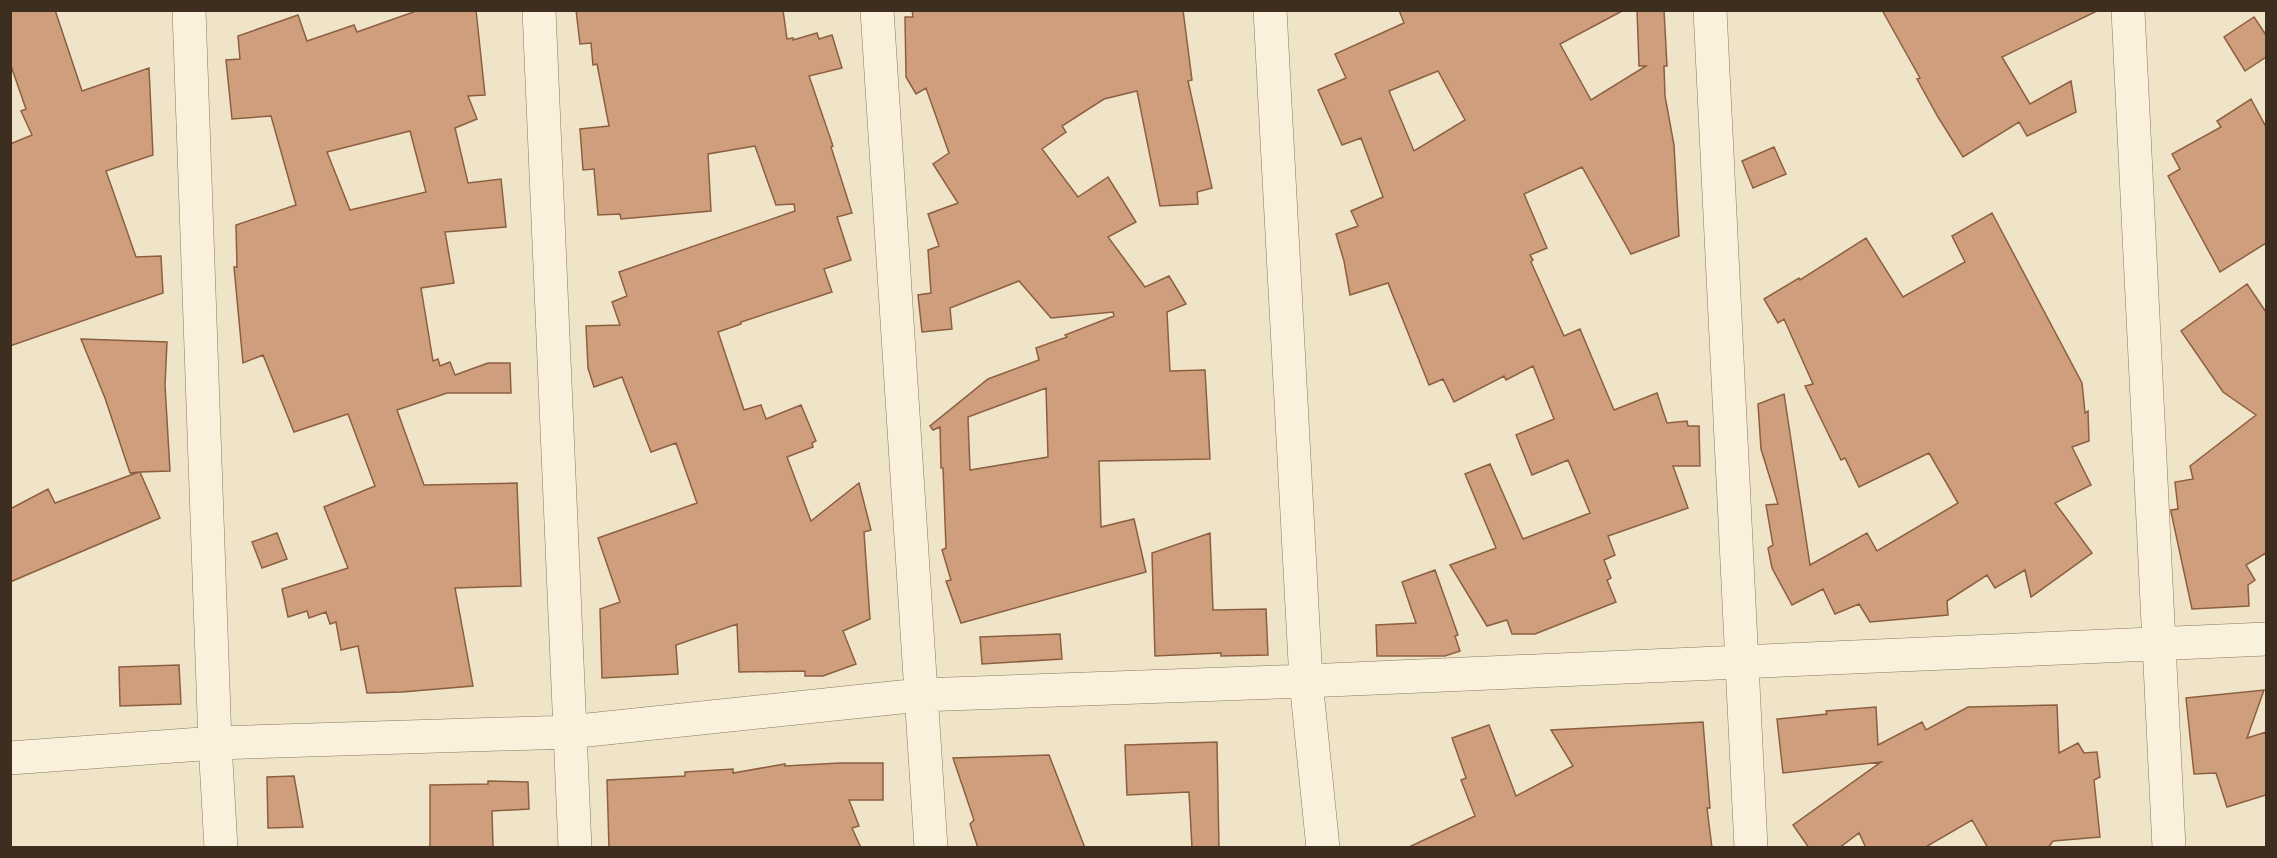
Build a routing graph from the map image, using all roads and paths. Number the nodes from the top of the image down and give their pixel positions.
1 (189, 10) edge
2 (539, 10) edge
3 (877, 10) edge
4 (1270, 10) edge
5 (1710, 10) edge
6 (2128, 10) edge
7 (2266, 639) edge
8 (2159, 645) junction
9 (1741, 663) junction
10 (1306, 681) junction
11 (920, 694) junction
12 (569, 732) junction
13 (215, 743) junction
14 (10, 758) edge
15 (221, 848) edge
16 (574, 848) edge
17 (931, 848) edge
18 (1323, 848) edge
19 (1751, 848) edge
20 (2169, 848) edge

1 - 13 street
2 - 12 street
3 - 11 street
4 - 10 street
5 - 9 street
6 - 8 street
7 - 8 street
8 - 9 street
8 - 20 street
9 - 10 street
9 - 19 street
10 - 11 street
10 - 18 street
11 - 12 street
11 - 17 street
12 - 13 street
12 - 16 street
13 - 14 street
13 - 15 street

